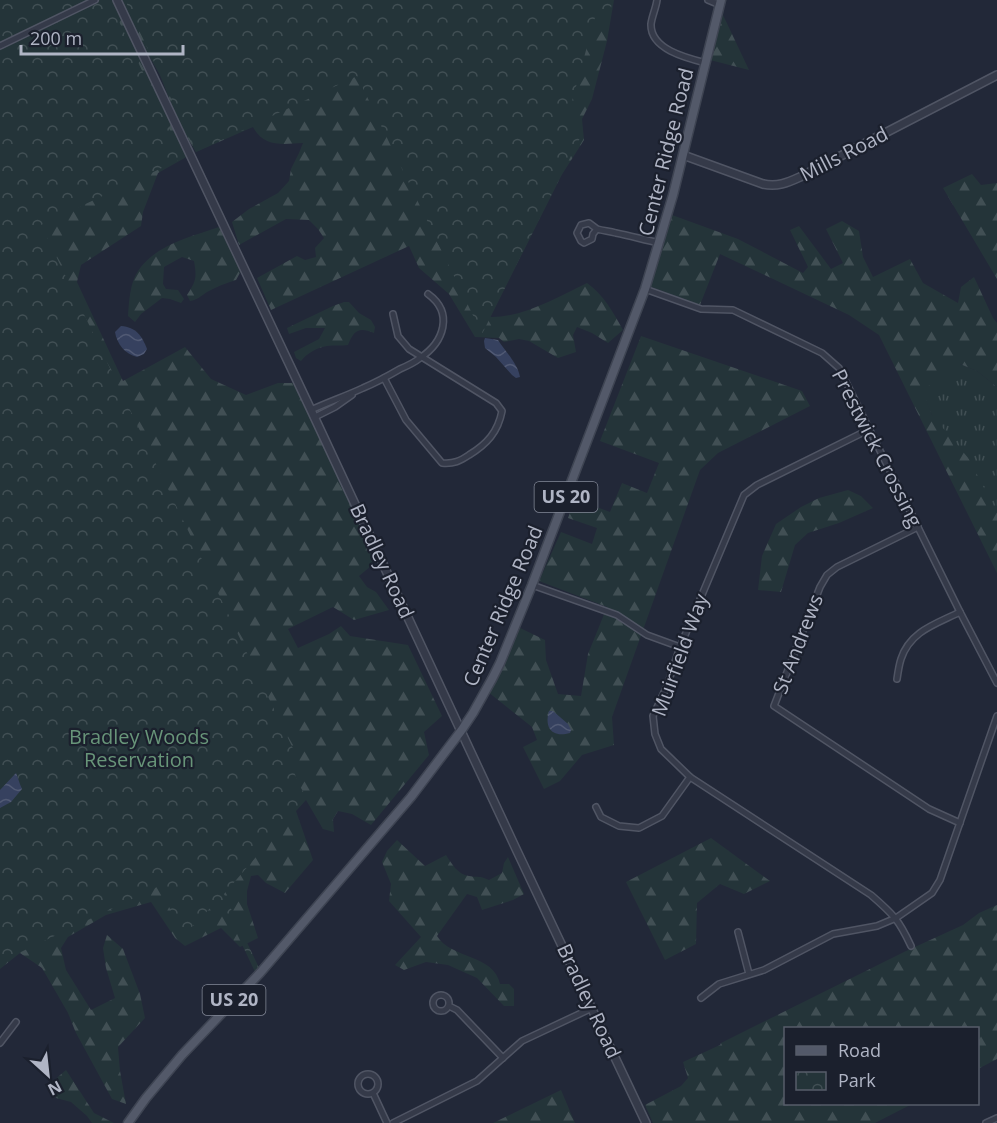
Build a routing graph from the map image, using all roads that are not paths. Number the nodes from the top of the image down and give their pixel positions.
1 (95, 0) edge
2 (117, 0) edge
3 (657, 0) edge
4 (708, 0) edge
5 (720, 2) edge
6 (0, 46) edge
7 (706, 63) junction
8 (997, 75) edge
9 (683, 155) junction
10 (597, 229) dead end
11 (660, 243) junction
12 (645, 289) junction
13 (428, 294) dead end
14 (393, 314) dead end
15 (421, 358) junction
16 (384, 378) junction
17 (313, 414) junction
18 (870, 429) junction
19 (918, 527) junction
20 (532, 585) junction
21 (960, 612) junction
22 (680, 647) junction
23 (897, 679) dead end
24 (997, 683) edge
25 (997, 716) edge
26 (461, 731) junction
27 (690, 777) junction
28 (596, 807) dead end
29 (960, 823) junction
30 (896, 918) junction
31 (738, 932) dead end
32 (911, 946) dead end
33 (749, 974) junction
34 (701, 998) dead end
35 (449, 1006) dead end
36 (592, 1008) junction
37 (16, 1022) dead end
38 (0, 1043) edge
39 (503, 1058) junction
40 (373, 1092) dead end
41 (997, 1118) edge
42 (128, 1123) edge
43 (387, 1123) edge
44 (393, 1123) edge
45 (646, 1123) edge
46 (986, 1123) edge

1 - 6 street
2 - 17 street, Bradley Road
3 - 7 street
4 - 5 street
5 - 7 main road, Center Ridge Road / US 20
7 - 9 main road, Center Ridge Road / US 20
8 - 9 street, Mills Road
9 - 11 main road, Center Ridge Road / US 20
10 - 11 street
11 - 12 main road, Center Ridge Road / US 20
12 - 18 street, Prestwick Crossing
12 - 20 main road, Center Ridge Road / US 20
13 - 15 street
14 - 15 street
15 - 16 street
15 - 16 street
16 - 17 street
17 - 26 street, Bradley Road
18 - 19 street, Prestwick Crossing
18 - 22 street, Muirfield Way
19 - 21 street, Prestwick Crossing
19 - 29 street, St Andrews
20 - 22 street
20 - 26 main road, Center Ridge Road / US 20
21 - 23 street
21 - 24 street, Prestwick Crossing
22 - 27 street, Muirfield Way
25 - 29 street
26 - 36 street, Bradley Road
26 - 42 main road, Center Ridge Road / US 20
27 - 28 street
27 - 30 street, Muirfield Way
29 - 30 street
30 - 32 street, Muirfield Way
30 - 33 street
31 - 33 street
33 - 34 street
35 - 39 street
36 - 39 street
36 - 45 street, Bradley Road
37 - 38 street
39 - 44 street
40 - 43 street
41 - 46 street

